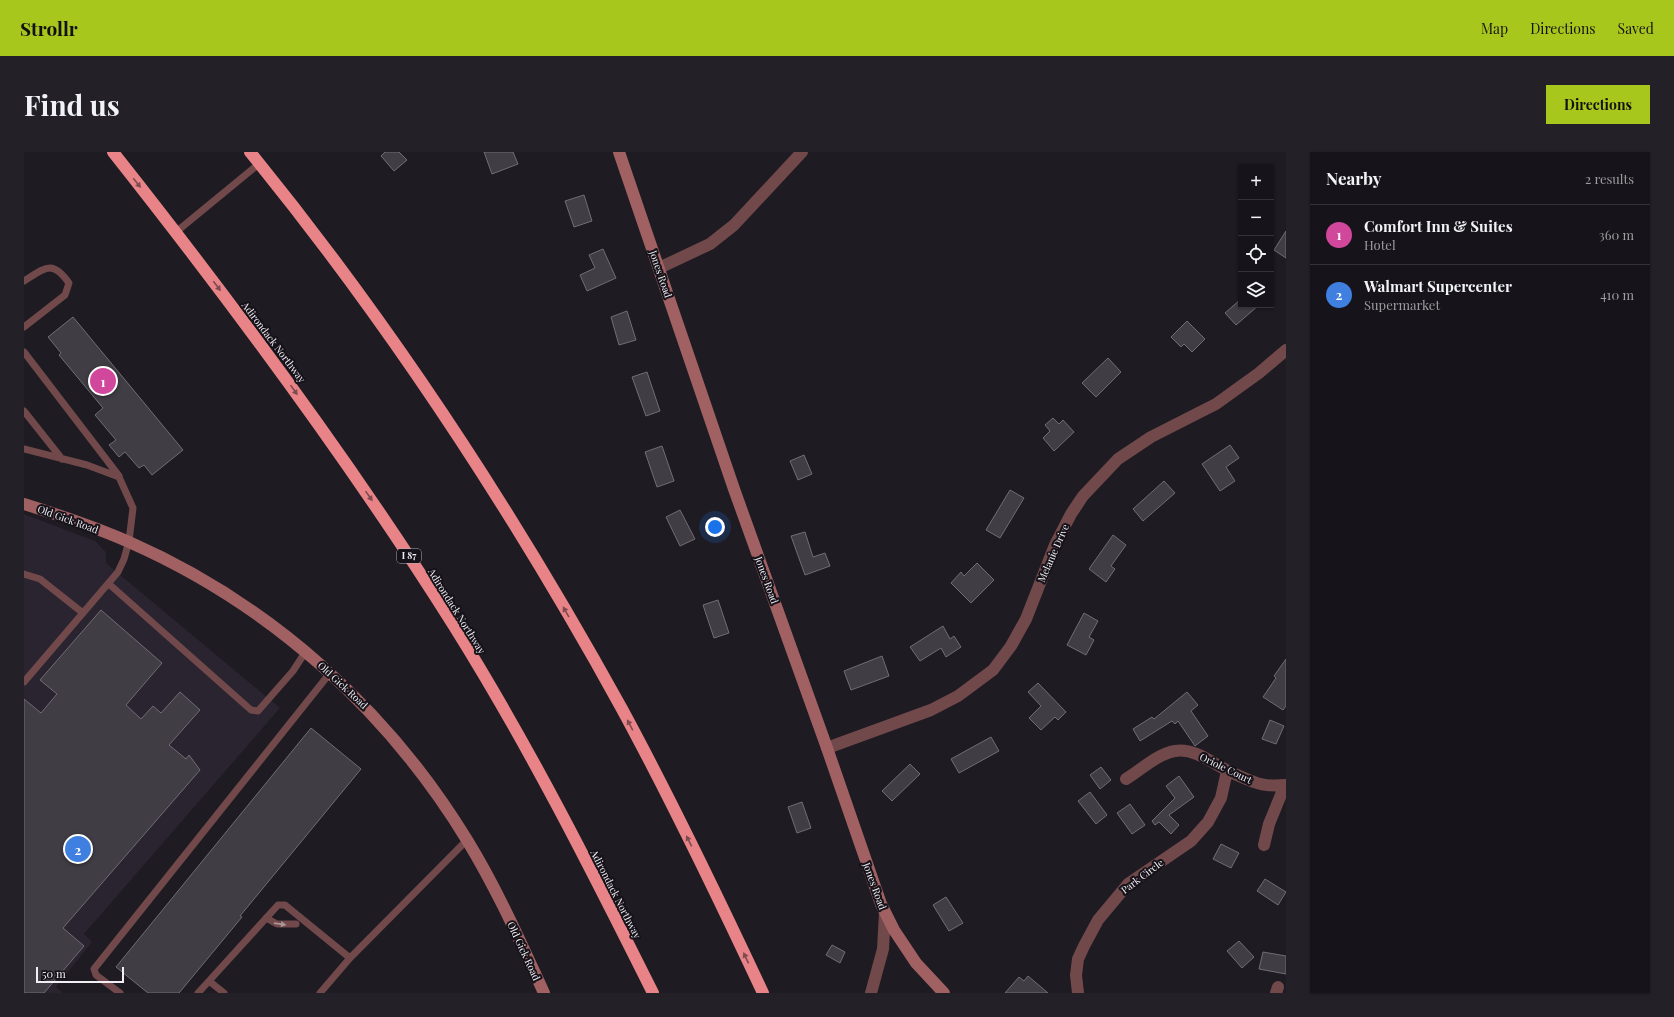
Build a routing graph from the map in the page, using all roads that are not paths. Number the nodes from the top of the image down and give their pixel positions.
1 (113, 152) edge
2 (250, 152) edge
3 (619, 152) edge
4 (802, 152) edge
5 (260, 163) junction
6 (176, 232) junction
7 (659, 268) junction
8 (24, 281) edge
9 (24, 327) edge
10 (1286, 350) edge
11 (24, 352) edge
12 (24, 411) edge
13 (24, 449) edge
14 (62, 459) junction
15 (119, 476) junction
16 (24, 504) edge
17 (129, 542) junction
18 (24, 574) edge
19 (109, 584) junction
20 (82, 613) junction
21 (306, 652) junction
22 (330, 673) junction
23 (24, 682) edge
24 (827, 748) junction
25 (1228, 770) junction
26 (1126, 779) dead end
27 (1285, 785) edge
28 (467, 840) junction
29 (1264, 845) dead end
30 (885, 913) junction
31 (266, 918) junction
32 (296, 924) dead end
33 (350, 958) junction
34 (210, 981) junction
35 (120, 993) edge
36 (198, 993) edge
37 (224, 993) edge
38 (320, 993) edge
39 (544, 993) edge
40 (653, 993) edge
41 (763, 993) edge
42 (871, 993) edge
43 (944, 993) edge
44 (1078, 993) edge

1 -> 6 highway, Adirondack Northway / I 87
2 - 5 highway
3 - 7 street, Jones Road
4 - 7 street
5 - 6 lane
41 -> 5 highway
6 -> 40 highway, Adirondack Northway / I 87
7 - 24 street, Jones Road
8 - 9 lane
10 - 24 street, Melanie Drive
11 - 15 lane
12 - 14 lane
13 - 14 lane
14 - 15 lane
15 - 17 lane
16 - 17 street, Old Gick Road
17 - 19 lane
17 - 21 street, Old Gick Road
18 - 20 lane
19 - 20 lane
19 - 21 lane
20 - 23 lane
21 - 22 street, Old Gick Road
22 - 28 street, Old Gick Road
22 - 35 lane
24 - 30 street, Jones Road
25 - 26 street, Oriole Court
25 - 27 street, Oriole Court
25 - 44 street, Park Circle
27 - 29 street
28 - 33 lane
28 - 39 street, Old Gick Road
30 - 42 street
30 - 43 street, Jones Road
31 -> 32 lane
31 - 33 lane
31 - 34 lane
33 - 38 lane
34 - 36 lane
34 - 37 lane

